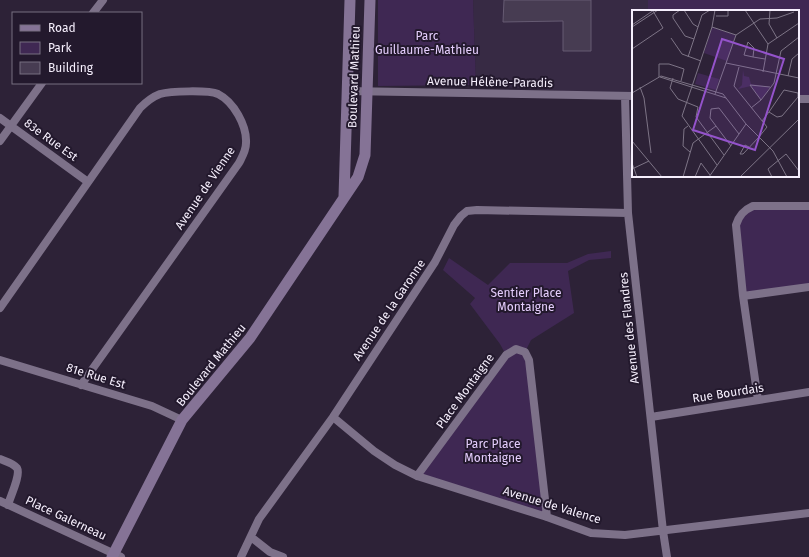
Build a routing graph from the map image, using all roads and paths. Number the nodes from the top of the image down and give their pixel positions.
1 (103, 0) edge
2 (350, 0) edge
3 (370, 0) edge
4 (94, 12) edge
5 (41, 84) edge
6 (346, 91) junction
7 (368, 92) junction
8 (629, 96) edge
9 (0, 118) edge
10 (11, 126) junction
11 (0, 141) edge
12 (88, 182) junction
13 (344, 197) junction
14 (809, 206) edge
15 (628, 213) junction
16 (809, 287) edge
17 (743, 296) junction
18 (0, 308) edge
19 (0, 360) edge
20 (81, 385) junction
21 (809, 392) edge
22 (758, 400) junction
23 (333, 417) junction
24 (651, 417) junction
25 (182, 420) junction
26 (0, 459) edge
27 (417, 476) junction
28 (4, 503) edge
29 (809, 513) edge
30 (547, 517) junction
31 (663, 531) junction
32 (251, 537) junction
33 (116, 556) edge
34 (241, 557) edge
35 (283, 557) edge
36 (667, 557) edge

1 - 4 street
2 - 6 street, Boulevard Mathieu
3 - 7 street, Boulevard Mathieu
5 - 10 street
6 - 7 street, Avenue Hélène-Paradis
6 - 13 street, Boulevard Mathieu
7 - 8 street, Avenue Hélène-Paradis
7 - 13 street, Boulevard Mathieu
8 - 15 street, Avenue des Flandres
9 - 10 street, 83e Rue Est
10 - 11 street
10 - 12 street, 83e Rue Est
12 - 18 street, Avenue de Vienne
12 - 20 street, Avenue de Vienne
13 - 25 street, Boulevard Mathieu
14 - 17 street
15 - 23 street, Avenue de la Garonne
15 - 24 street, Avenue des Flandres
16 - 17 street
17 - 22 street
19 - 20 street, 81e Rue Est
20 - 25 street, 81e Rue Est
21 - 22 street, Rue Bourdais
22 - 24 street, Rue Bourdais
23 - 27 street, Avenue de Valence
23 - 32 street, Avenue de la Garonne
24 - 31 street, Avenue des Flandres
25 - 33 street, Boulevard Mathieu
26 - 28 street, Place Galerneau
27 - 30 street, Avenue de Valence
27 - 30 street, Place Montaigne
28 - 33 street, Place Galerneau
29 - 31 street, Avenue de Valence
30 - 31 street, Avenue de Valence
31 - 36 street, Avenue des Flandres
32 - 34 street, Avenue de la Garonne
32 - 35 street

